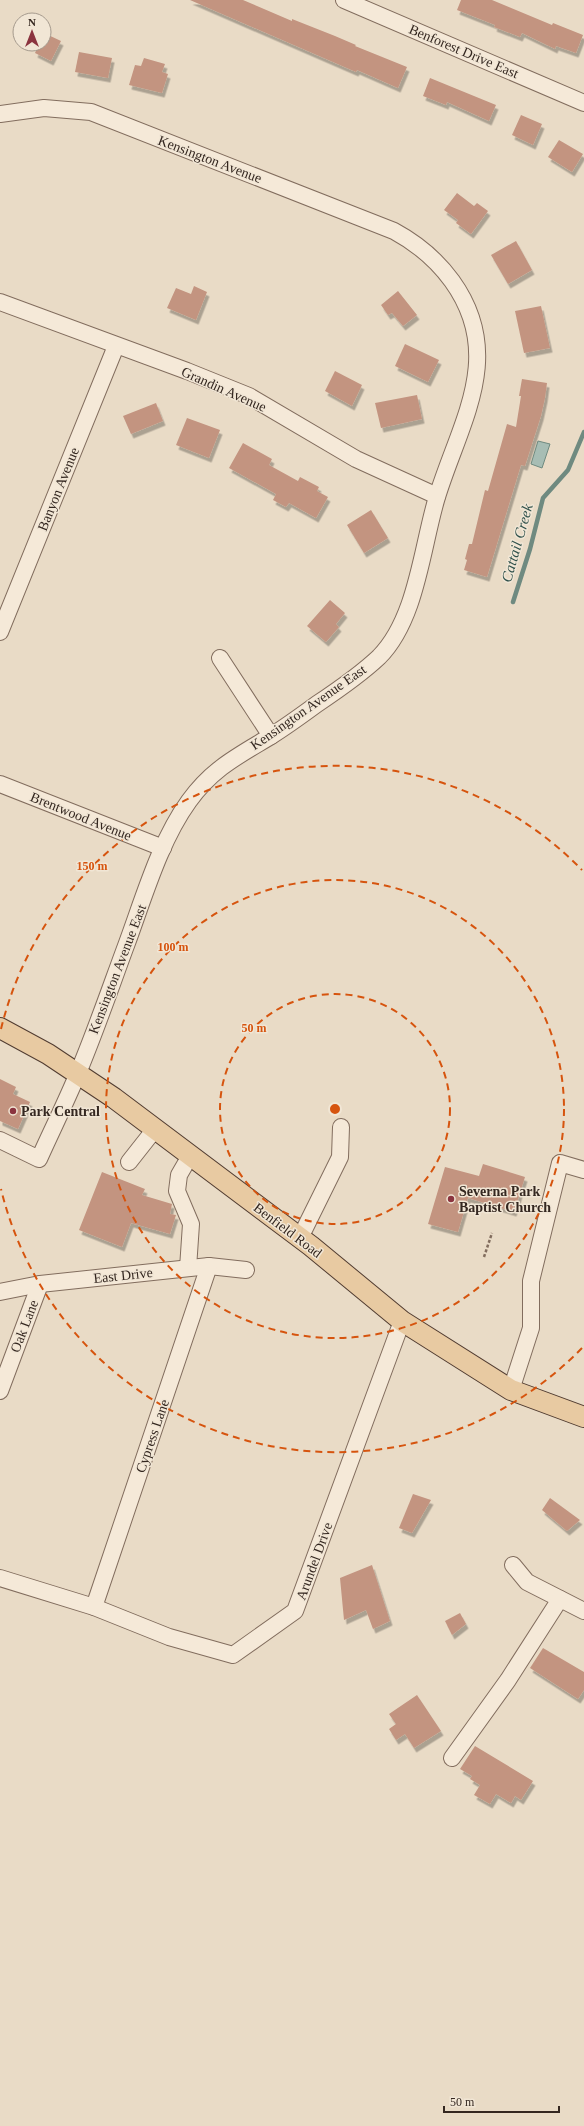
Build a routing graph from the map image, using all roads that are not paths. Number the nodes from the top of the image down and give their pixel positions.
1 (344, 0) edge
2 (584, 103) edge
3 (0, 114) edge
4 (414, 242) joint
5 (0, 302) edge
6 (116, 346) junction
7 (437, 496) junction
8 (0, 632) edge
9 (220, 658) dead end
10 (272, 736) junction
11 (0, 784) edge
12 (163, 848) junction
13 (0, 1028) edge
14 (78, 1073) junction
15 (341, 1127) dead end
16 (155, 1129) junction
17 (0, 1140) edge
18 (190, 1156) junction
19 (128, 1162) dead end
20 (584, 1170) edge
21 (300, 1238) junction
22 (209, 1266) junction
23 (188, 1268) junction
24 (246, 1270) dead end
25 (40, 1284) junction
26 (0, 1292) edge
27 (402, 1321) junction
28 (511, 1390) junction
29 (0, 1391) edge
30 (584, 1417) edge
31 (513, 1565) dead end
32 (0, 1578) edge
33 (560, 1599) junction
34 (94, 1607) junction
35 (584, 1611) edge
36 (452, 1758) dead end

1 - 2 street, Benforest Drive East
3 - 4 street, Kensington Avenue
4 - 7 street, Kensington Avenue East
5 - 6 street, Grandin Avenue
6 - 7 street, Grandin Avenue
6 - 8 street, Banyon Avenue
7 - 10 street, Kensington Avenue East
9 - 10 street
10 - 12 street, Kensington Avenue East
11 - 12 street, Brentwood Avenue
12 - 14 street, Kensington Avenue East
13 - 14 main road, Benfield Road
14 - 16 main road, Benfield Road
14 - 17 street, Kensington Avenue East
15 - 21 street
16 - 18 main road, Benfield Road
16 - 19 street
18 - 21 main road, Benfield Road
18 - 23 street
20 - 28 street
21 - 27 main road, Benfield Road
22 - 23 street, East Drive
22 - 24 street, East Drive
22 - 34 street, Cypress Lane
23 - 25 street, East Drive
25 - 26 street, East Drive
25 - 29 street, Oak Lane
27 - 28 main road, Benfield Road
27 - 34 street, Arundel Drive
28 - 30 main road, Benfield Road
31 - 33 street
32 - 34 street, Arundel Drive
33 - 35 street
33 - 36 street

